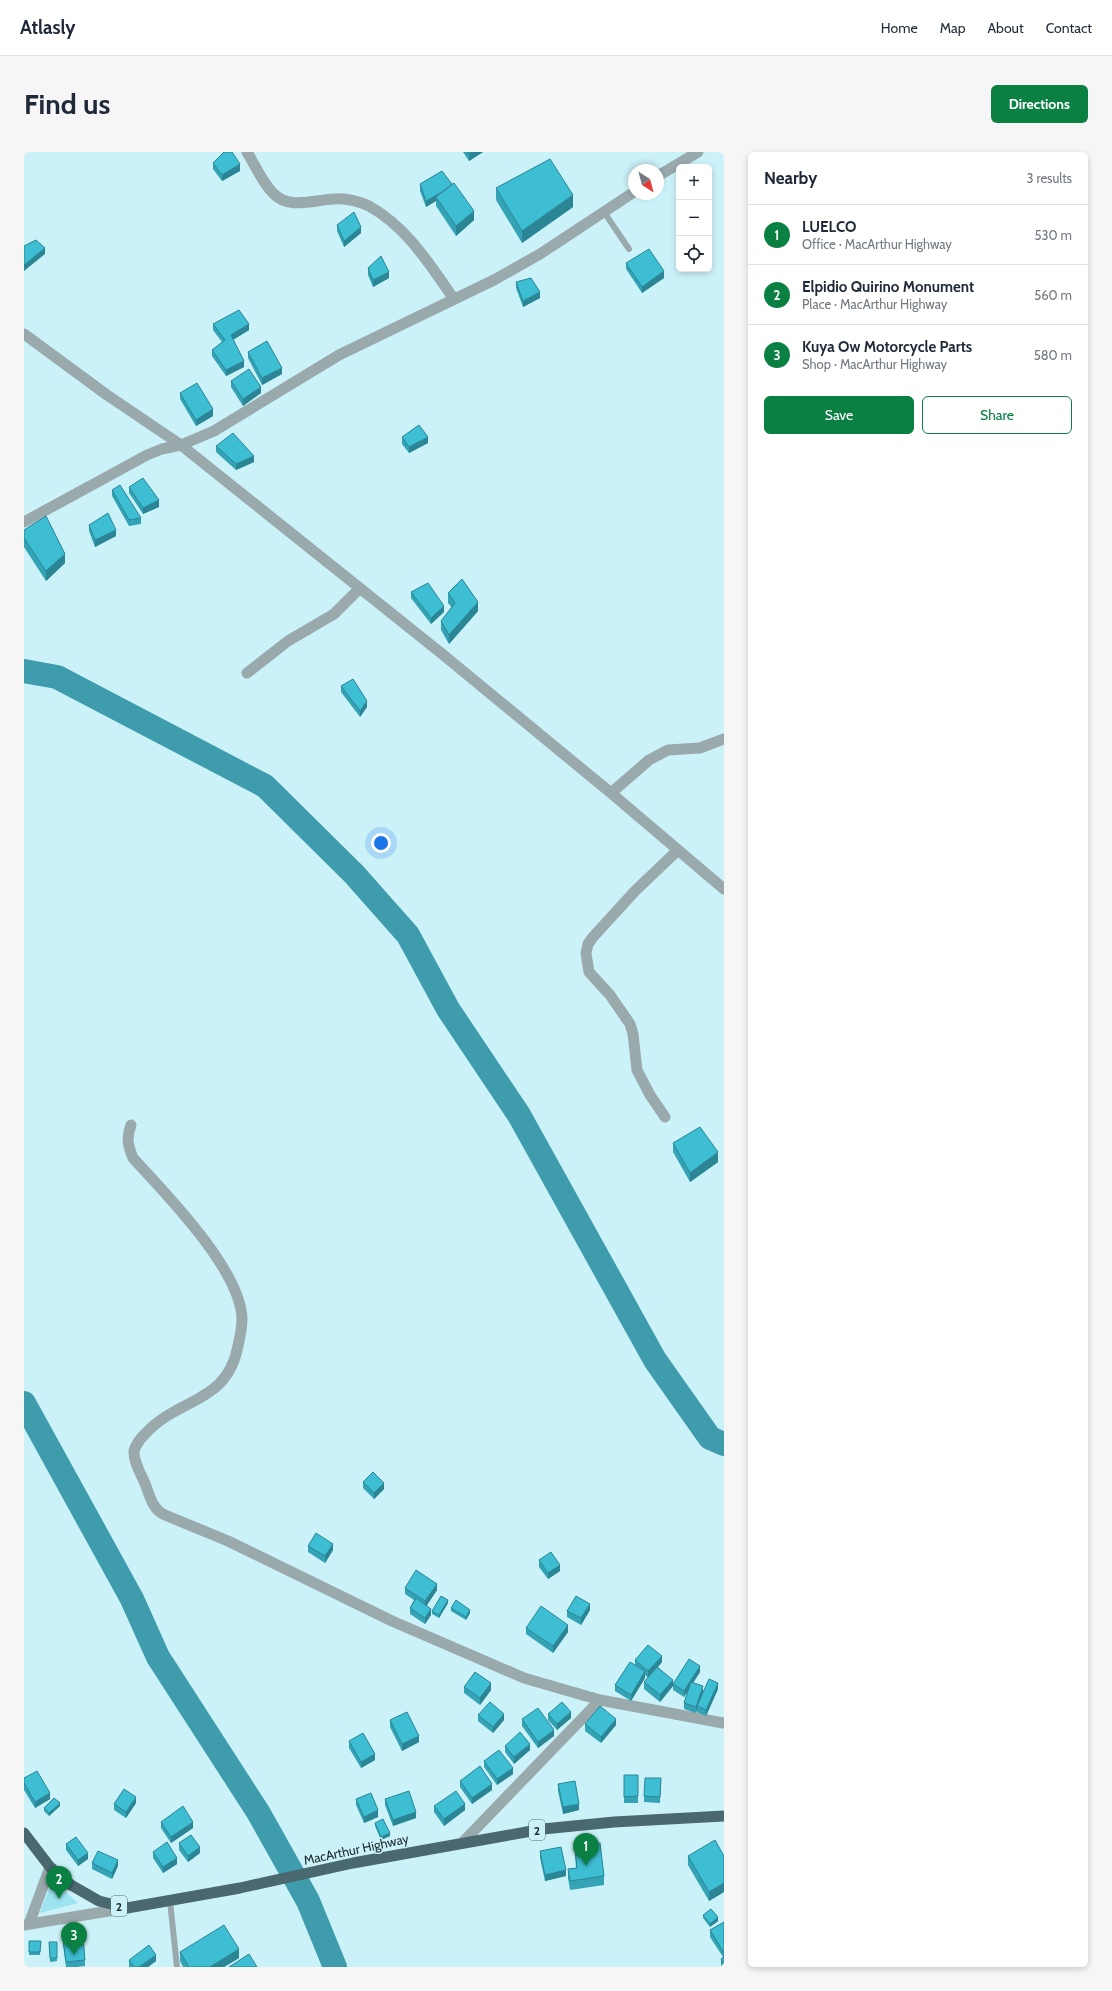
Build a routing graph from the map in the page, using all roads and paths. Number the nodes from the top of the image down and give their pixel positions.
1 (247, 152) edge
2 (698, 152) edge
3 (664, 172) edge
4 (628, 196) edge
5 (604, 212) junction
6 (630, 249) dead end
7 (454, 299) junction
8 (24, 334) edge
9 (181, 445) junction
10 (24, 522) edge
11 (360, 588) junction
12 (247, 673) dead end
13 (724, 739) edge
14 (611, 793) junction
15 (678, 850) junction
16 (724, 889) edge
17 (665, 1117) dead end
18 (130, 1125) dead end
19 (600, 1700) junction
20 (723, 1723) edge
21 (724, 1816) edge
22 (24, 1833) edge
23 (462, 1843) junction
24 (50, 1867) junction
25 (170, 1901) junction
26 (127, 1908) junction
27 (27, 1925) edge
28 (177, 1967) edge

1 - 7 street
2 - 3 street
4 - 5 street
5 - 6 lane
5 - 7 street
7 - 9 street
8 - 9 street
9 - 10 street
9 - 11 street
11 - 12 street
11 - 14 street
13 - 14 street
14 - 15 street
15 - 16 street
15 - 17 street
18 - 19 street
19 - 20 street
19 - 23 street
21 - 23 highway, MacArthur Highway / 2
22 - 24 highway, MacArthur Highway / 2
23 - 25 highway, MacArthur Highway / 2
24 - 26 highway, MacArthur Highway / 2
24 - 27 street
25 - 26 highway, MacArthur Highway / 2
25 - 28 lane
26 - 27 street

